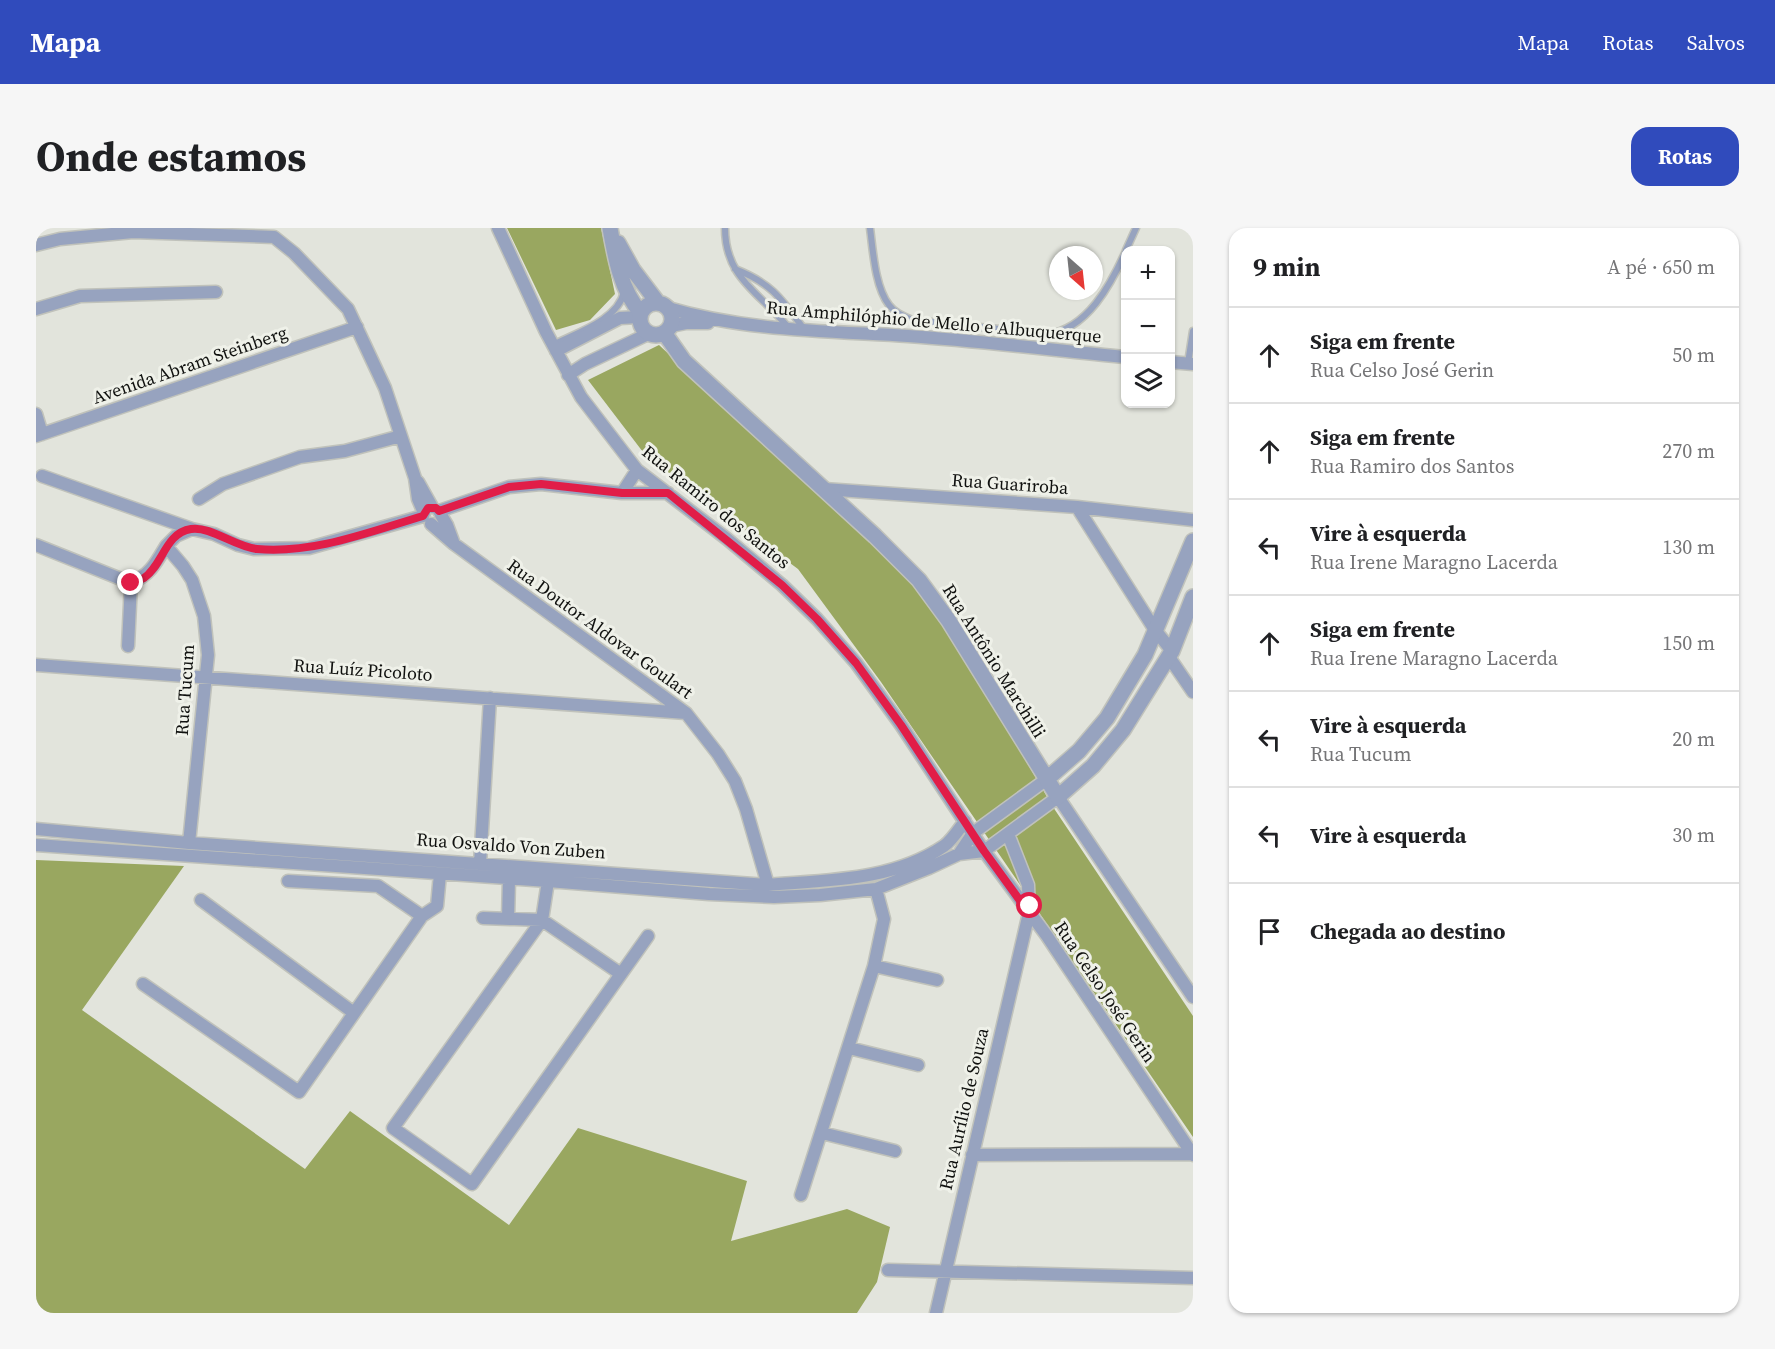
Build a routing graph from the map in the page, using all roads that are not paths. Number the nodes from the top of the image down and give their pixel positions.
1 (284, 228) edge
2 (498, 228) edge
3 (610, 228) edge
4 (724, 228) edge
5 (870, 228) edge
6 (1136, 228) edge
7 (274, 237) junction
8 (36, 245) edge
9 (1128, 246) edge
10 (1121, 262) edge
11 (734, 268) junction
12 (622, 279) junction
13 (216, 292) dead end
14 (663, 306) junction
15 (36, 309) edge
16 (642, 322) junction
17 (739, 323) junction
18 (357, 327) junction
19 (789, 329) junction
20 (804, 329) junction
21 (668, 330) junction
22 (1193, 331) edge
23 (556, 351) junction
24 (1121, 357) edge
25 (1175, 362) edge
26 (1190, 364) edge
27 (568, 375) junction
28 (36, 414) edge
29 (39, 435) edge
30 (401, 436) junction
31 (637, 470) junction
32 (42, 476) dead end
33 (824, 489) junction
34 (622, 493) junction
35 (668, 493) junction
36 (199, 499) dead end
37 (1077, 507) junction
38 (432, 514) junction
39 (1193, 520) edge
40 (192, 529) junction
41 (1193, 541) edge
42 (36, 545) edge
43 (166, 546) junction
44 (131, 583) junction
45 (1193, 597) edge
46 (1155, 630) junction
47 (128, 646) dead end
48 (1171, 654) junction
49 (36, 665) edge
50 (206, 676) junction
51 (1193, 692) edge
52 (490, 698) junction
53 (686, 713) junction
54 (1047, 779) junction
55 (1058, 797) junction
56 (965, 821) junction
57 (36, 829) edge
58 (973, 833) junction
59 (1008, 834) junction
60 (189, 843) junction
61 (36, 845) edge
62 (984, 851) junction
63 (959, 854) junction
64 (480, 864) junction
65 (440, 874) junction
66 (509, 879) junction
67 (288, 881) dead end
68 (548, 881) junction
69 (768, 885) junction
70 (876, 889) junction
71 (201, 900) dead end
72 (1029, 913) junction
73 (422, 916) junction
74 (483, 918) dead end
75 (508, 919) junction
76 (542, 920) junction
77 (648, 936) dead end
78 (874, 966) junction
79 (621, 974) junction
80 (937, 980) dead end
81 (143, 984) dead end
82 (1193, 997) edge
83 (354, 1012) junction
84 (849, 1048) junction
85 (918, 1065) dead end
86 (822, 1133) junction
87 (895, 1150) dead end
88 (972, 1155) junction
89 (1193, 1155) edge
90 (801, 1195) dead end
91 (888, 1270) dead end
92 (944, 1270) junction
93 (1193, 1278) edge
94 (936, 1313) edge

1 - 7 street
2 - 23 street, Rua Ramiro dos Santos
3 - 12 street
3 - 14 street
4 - 11 lane
5 - 10 lane
6 - 9 lane
7 - 8 street
7 - 18 street, Rua Doutor Aldovar Goulart
11 - 19 lane
11 - 20 lane
12 - 16 street
12 - 23 lane
13 - 15 street
14 - 16 street
14 - 17 street, Rua Amphilóphio de Mello e Albuquerque
14 - 21 street
16 - 21 street
16 - 23 street
16 - 27 street
17 - 19 street, Rua Amphilóphio de Mello e Albuquerque
17 - 21 street, Rua Amphilóphio de Mello e Albuquerque
18 - 29 street, Avenida Abram Steinberg
18 - 30 street, Rua Doutor Aldovar Goulart
19 - 20 street, Rua Amphilóphio de Mello e Albuquerque
20 - 24 street, Rua Amphilóphio de Mello e Albuquerque
21 - 33 street, Rua Antônio Marchilli
22 - 26 lane
23 - 27 street, Rua Ramiro dos Santos
25 - 26 street
27 - 31 street, Rua Ramiro dos Santos
28 - 29 street
30 - 36 street
30 - 38 street, Rua Doutor Aldovar Goulart
31 - 34 street
31 - 35 street, Rua Ramiro dos Santos
32 - 40 street
33 - 37 street, Rua Guariroba
33 - 54 street, Rua Antônio Marchilli
34 - 35 street
34 - 38 street
35 - 56 street, Rua Ramiro dos Santos
37 - 39 street, Rua Guariroba
37 - 46 street
38 - 40 street
38 - 53 street, Rua Doutor Aldovar Goulart
40 - 43 street
41 - 46 street
42 - 44 street
43 - 44 street
43 - 50 street, Rua Tucum
44 - 47 street
45 - 48 street, Rua Osvaldo Von Zuben
46 - 48 street
46 - 54 street
48 - 51 street
48 - 55 street, Rua Osvaldo Von Zuben
49 - 50 street, Rua Luíz Picoloto
50 - 52 street, Rua Luíz Picoloto
50 - 60 street, Rua Tucum
52 - 53 street, Rua Luíz Picoloto
52 - 64 street
53 - 69 street, Rua Doutor Aldovar Goulart
54 - 55 street, Rua Antônio Marchilli
54 - 58 street
55 - 59 street, Rua Osvaldo Von Zuben
55 - 82 street, Rua Antônio Marchilli
56 - 58 street, Rua Ramiro dos Santos
56 - 69 street, Rua Osvaldo Von Zuben
57 - 60 street, Rua Osvaldo Von Zuben
58 - 62 street, Rua Ramiro dos Santos
58 - 63 street
59 - 62 street, Rua Osvaldo Von Zuben
59 - 72 street
60 - 64 street, Rua Osvaldo Von Zuben
61 - 65 street, Rua Osvaldo Von Zuben
62 - 63 street, Rua Osvaldo Von Zuben
62 - 72 street, Rua Celso José Gerin
63 - 70 street, Rua Osvaldo Von Zuben
64 - 69 street, Rua Osvaldo Von Zuben
65 - 66 street, Rua Osvaldo Von Zuben
65 - 73 street
66 - 68 street, Rua Osvaldo Von Zuben
66 - 75 street
67 - 73 street
68 - 70 street, Rua Osvaldo Von Zuben
68 - 76 street
70 - 78 street
71 - 83 street
72 - 88 street, Rua Aurílio de Souza
72 - 89 street, Rua Celso José Gerin
73 - 83 street
74 - 75 street
75 - 76 street
76 - 79 street
76 - 79 street
77 - 79 street
78 - 80 street
78 - 84 street
81 - 83 street
84 - 85 street
84 - 86 street
86 - 87 street
86 - 90 street
88 - 89 street
88 - 92 street, Rua Aurílio de Souza
91 - 92 street
92 - 93 street
92 - 94 street, Rua Aurílio de Souza

